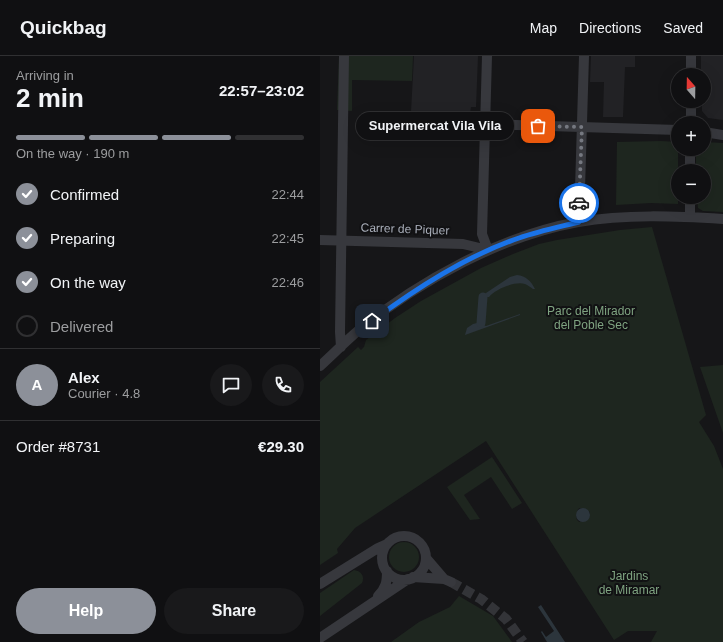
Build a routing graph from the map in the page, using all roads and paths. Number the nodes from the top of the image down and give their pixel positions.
1 (344, 56) edge
2 (488, 56) edge
3 (584, 56) edge
4 (691, 56) edge
5 (691, 68) edge
6 (485, 124) junction
7 (582, 127) junction
8 (671, 130) edge
9 (711, 133) edge
10 (723, 134) edge
11 (690, 204) edge
12 (690, 217) junction
13 (723, 218) edge
14 (579, 222) junction
15 (320, 240) edge
16 (341, 240) junction
17 (488, 250) junction
18 (341, 347) junction
19 (320, 366) edge
20 (387, 544) junction
21 (426, 558) junction
22 (382, 560) junction
23 (358, 561) junction
24 (387, 571) junction
25 (411, 578) junction
26 (320, 584) edge
27 (372, 602) junction
28 (320, 638) edge

1 - 16 street
2 - 6 street
3 - 7 street
4 - 5 street
6 - 7 street
6 - 17 street
7 - 8 street
7 - 14 street
9 - 10 street
11 - 12 street
12 - 13 street
12 - 14 street
14 - 17 street
15 - 16 street, Carrer de Piquer
16 - 17 street, Carrer de Piquer
16 - 18 street
17 - 18 street
18 - 19 street
20 - 21 street
20 - 22 street
20 - 23 street
21 - 25 street
21 - 25 street
22 - 23 street
22 - 24 street
23 - 26 street
24 - 25 street
24 - 27 street
25 - 27 street
27 - 28 street

